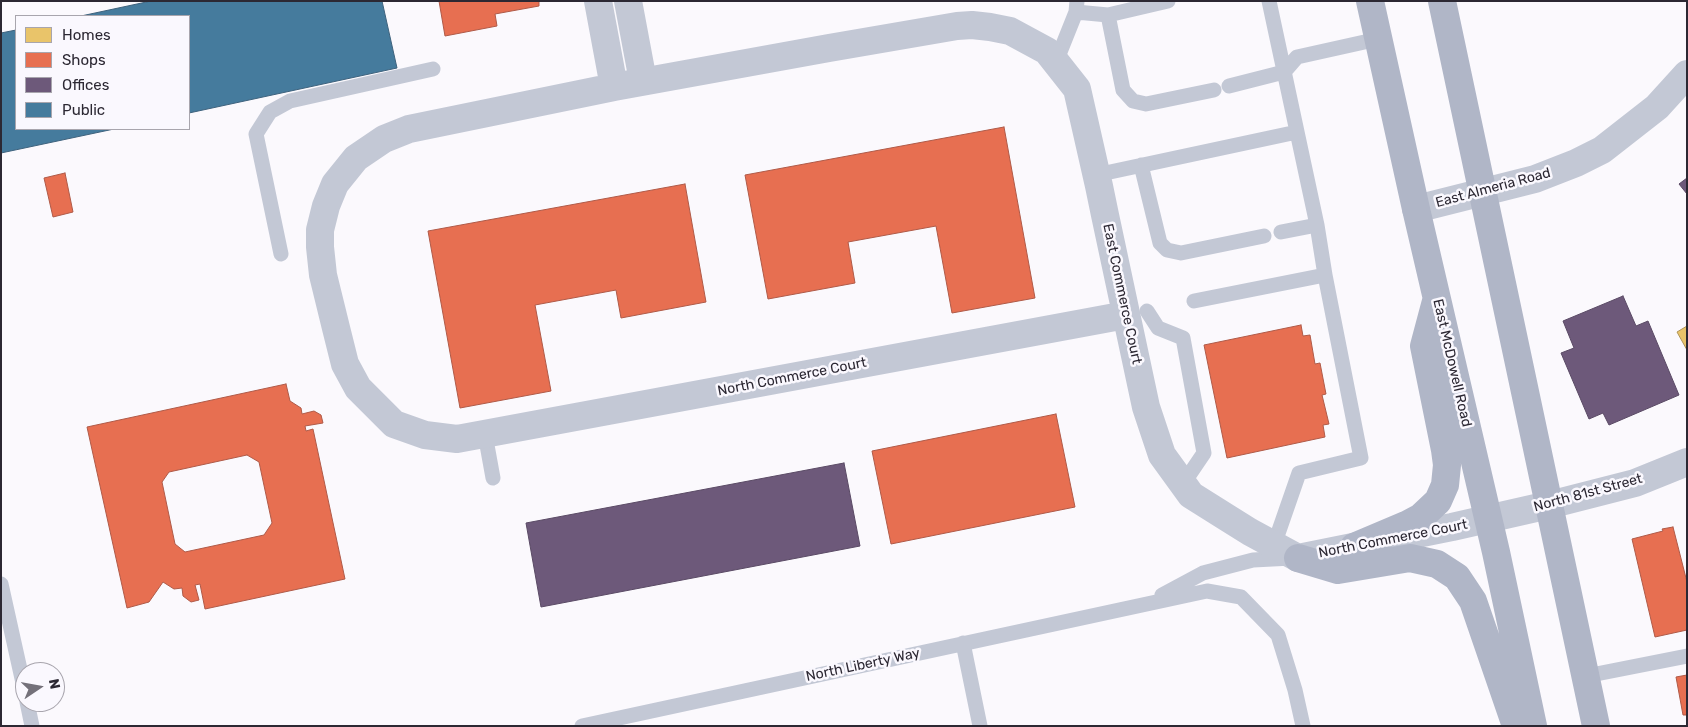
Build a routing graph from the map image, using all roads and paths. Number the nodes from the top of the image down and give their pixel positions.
1 (598, 1) edge
2 (628, 1) edge
3 (1168, 1) edge
4 (1269, 1) edge
5 (1370, 1) edge
6 (1442, 1) edge
7 (1076, 7) edge
8 (1108, 15) junction
9 (1378, 38) junction
10 (1056, 62) junction
11 (433, 69) dead end
12 (1284, 72) junction
13 (1687, 74) edge
14 (643, 81) junction
15 (614, 87) junction
16 (1297, 132) junction
17 (1141, 165) junction
18 (1096, 175) junction
19 (1484, 191) junction
20 (1416, 209) junction
21 (1317, 225) junction
22 (1281, 232) dead end
23 (1264, 236) dead end
24 (281, 254) dead end
25 (1325, 275) junction
26 (1437, 300) junction
27 (1194, 301) dead end
28 (1145, 311) junction
29 (485, 434) junction
30 (1687, 462) edge
31 (493, 478) dead end
32 (1183, 484) junction
33 (1549, 505) junction
34 (1488, 519) junction
35 (1274, 545) junction
36 (1354, 547) junction
37 (1298, 558) junction
38 (1, 584) edge
39 (1144, 604) junction
40 (963, 643) junction
41 (1687, 656) edge
42 (18, 662) edge
43 (1586, 676) junction
44 (29, 712) edge
45 (32, 726) edge
46 (582, 726) edge
47 (980, 726) edge
48 (1303, 726) edge
49 (1516, 726) edge
50 (1533, 726) edge
51 (1596, 726) edge

1 - 15 street
2 - 14 street
3 - 8 lane
4 - 12 lane
5 - 9 main road, East McDowell Road
6 - 19 main road
7 - 8 lane
7 - 10 lane
8 - 12 lane
9 - 12 lane
9 - 20 main road, East McDowell Road
10 - 14 street, East Commerce Court
10 - 18 street, East Commerce Court
11 - 24 lane
12 - 16 lane
13 - 19 street, East Almeria Road
14 - 15 street
15 - 29 street, North Commerce Court
16 - 17 lane
16 - 21 lane
17 - 18 lane
17 - 23 lane
18 - 28 street, East Commerce Court
19 - 20 street, East Almeria Road
19 - 33 main road
20 - 26 main road, East McDowell Road
21 - 22 lane
21 - 25 lane
25 - 27 lane
25 - 35 lane
26 - 34 main road, East McDowell Road
26 - 36 main road
28 - 29 street, North Commerce Court
28 - 32 street, East Commerce Court
28 - 32 lane
29 - 31 lane
30 - 33 street, North 81st Street
32 - 35 street, East Commerce Court
33 - 34 street, North 81st Street
33 - 43 main road
34 - 36 street, North Commerce Court
34 - 50 main road, East McDowell Road
35 - 37 street, East Commerce Court
36 - 37 street, North Commerce Court
37 - 39 lane, North Liberty Way
37 - 49 main road
38 - 42 lane
39 - 40 lane, North Liberty Way
39 - 48 lane, North Liberty Way
40 - 46 lane, North Liberty Way
40 - 47 lane
41 - 43 lane
43 - 51 main road
44 - 45 lane

